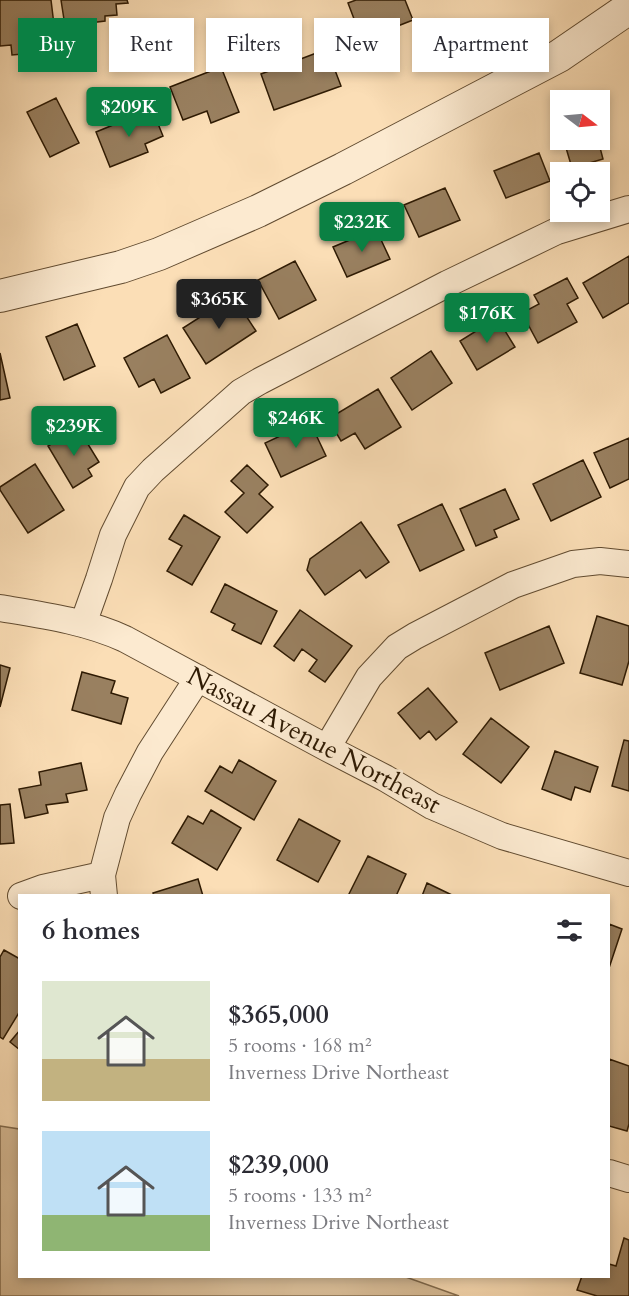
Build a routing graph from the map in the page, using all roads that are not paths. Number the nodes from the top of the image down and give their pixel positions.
1 (629, 8) edge
2 (629, 208) edge
3 (0, 296) edge
4 (629, 564) edge
5 (0, 608) edge
6 (83, 624) junction
7 (198, 678) junction
8 (327, 748) junction
9 (629, 873) edge
10 (103, 885) edge
11 (26, 894) edge
12 (18, 897) edge
13 (0, 903) edge
14 (610, 1173) edge
15 (629, 1179) edge

1 - 3 street
2 - 6 street
4 - 8 street
5 - 6 street, Nassau Avenue Northeast
6 - 7 street, Nassau Avenue Northeast
7 - 8 street, Nassau Avenue Northeast
7 - 10 street
8 - 9 street, Nassau Avenue Northeast
10 - 11 street
12 - 13 street
14 - 15 street

